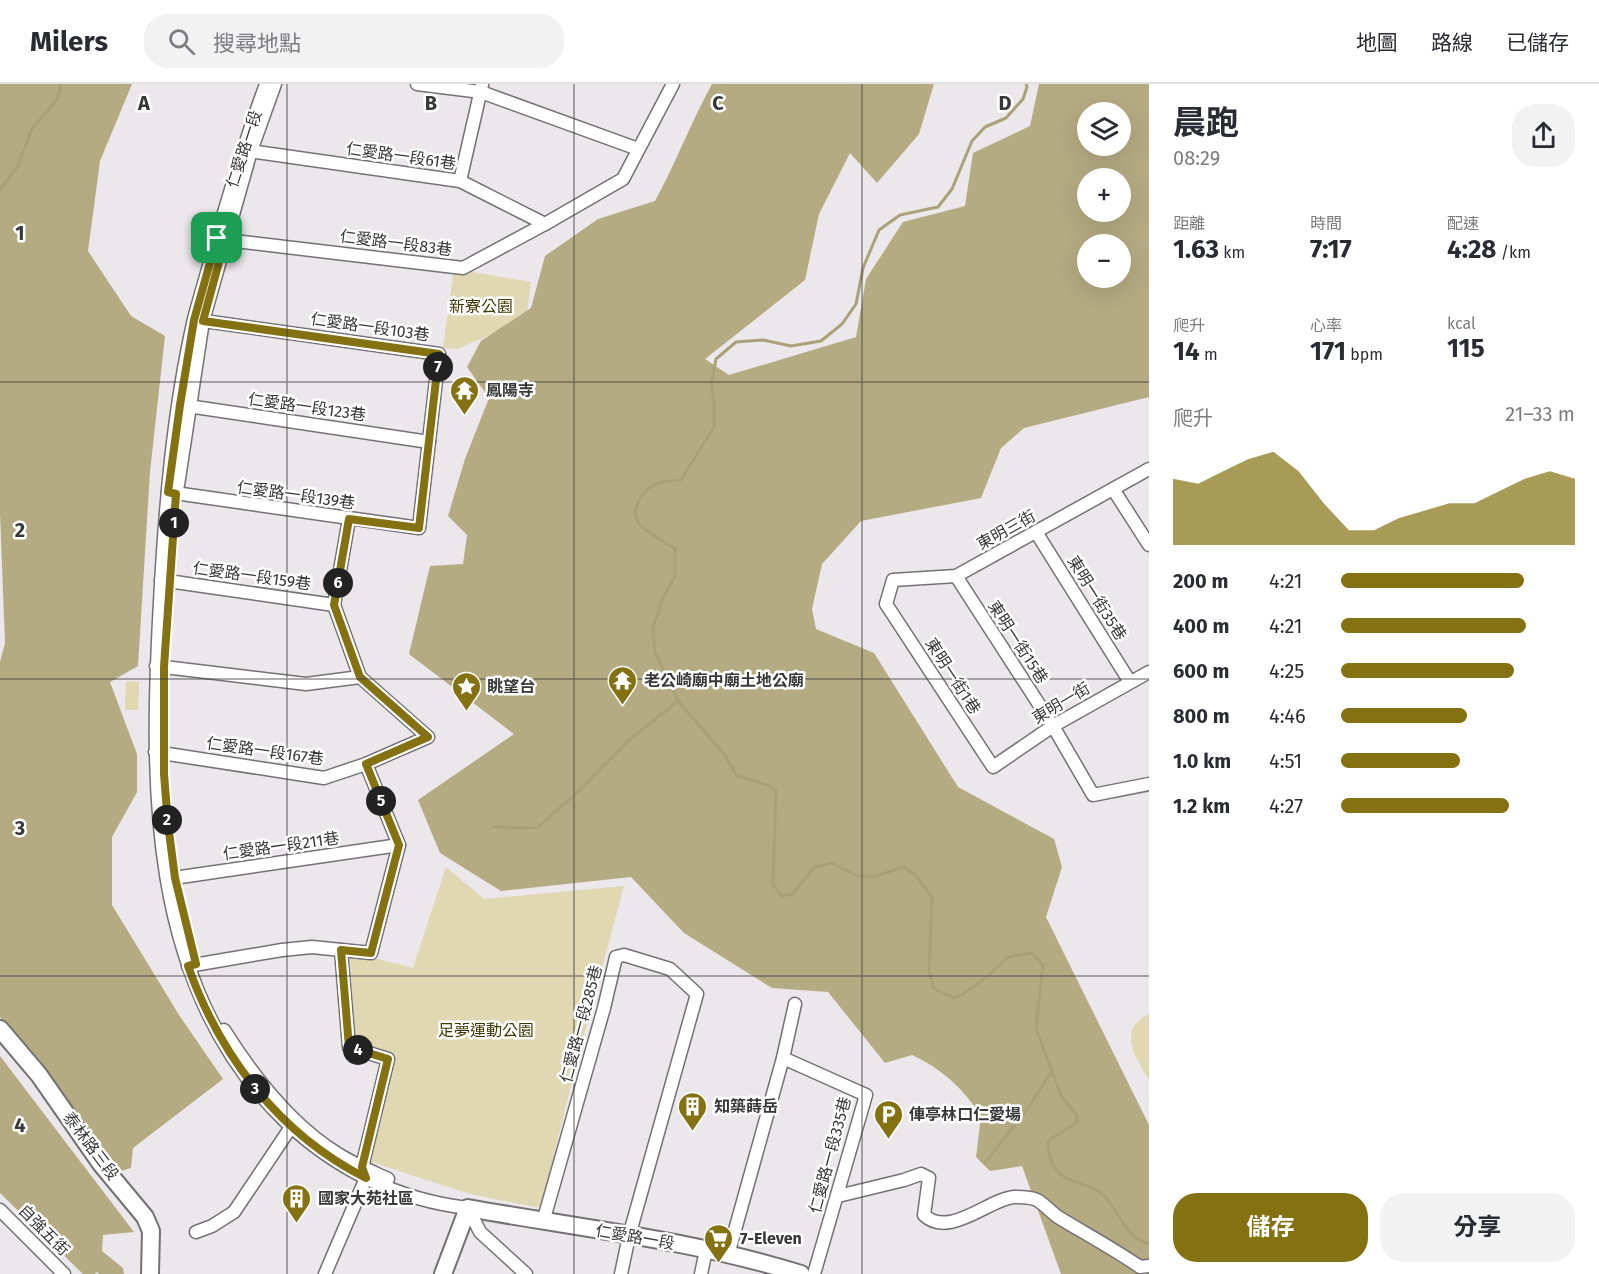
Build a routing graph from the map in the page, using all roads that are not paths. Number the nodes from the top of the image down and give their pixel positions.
1 (266, 84) edge
2 (275, 84) edge
3 (417, 84) edge
4 (673, 84) edge
5 (481, 88) edge
6 (638, 149) junction
7 (247, 151) junction
8 (460, 181) junction
9 (545, 224) junction
10 (221, 239) junction
11 (199, 320) junction
12 (184, 406) junction
13 (429, 442) junction
14 (1149, 469) edge
15 (1113, 489) junction
16 (172, 493) junction
17 (349, 519) junction
18 (419, 528) joint
19 (1036, 532) junction
20 (1149, 545) edge
21 (956, 576) junction
22 (165, 580) junction
23 (886, 604) joint
24 (334, 605) junction
25 (160, 666) junction
26 (1149, 672) edge
27 (360, 677) junction
28 (1130, 682) junction
29 (1053, 726) junction
30 (159, 753) junction
31 (366, 764) junction
32 (993, 767) joint
33 (1149, 784) edge
34 (399, 845) junction
35 (171, 878) junction
36 (341, 950) junction
37 (192, 965) junction
38 (795, 1004) dead end
39 (0, 1029) edge
40 (783, 1058) junction
41 (291, 1127) junction
42 (364, 1173) junction
43 (838, 1196) junction
44 (468, 1208) junction
45 (0, 1210) edge
46 (543, 1222) junction
47 (196, 1232) dead end
48 (629, 1236) junction
49 (706, 1250) junction
50 (728, 1255) junction
51 (1149, 1266) edge
52 (64, 1274) edge
53 (150, 1274) edge
54 (326, 1274) edge
55 (443, 1274) edge
56 (526, 1274) edge
57 (621, 1274) edge
58 (701, 1274) edge
59 (801, 1274) edge
60 (814, 1274) edge

1 - 7 street, 仁愛路一段
2 - 7 street, 仁愛路一段
3 - 5 street
4 - 6 street, 仁愛路一段83巷
5 - 6 street
5 - 8 street
6 - 9 street, 仁愛路一段83巷
7 - 8 street, 仁愛路一段61巷
7 - 10 street, 仁愛路一段
8 - 9 street, 仁愛路一段61巷
9 - 10 street, 仁愛路一段83巷
10 - 11 street, 仁愛路一段
11 - 12 street, 仁愛路一段
11 - 13 street, 仁愛路一段103巷
12 - 13 street, 仁愛路一段123巷
12 - 16 street, 仁愛路一段
13 - 18 street, 仁愛路一段103巷
14 - 15 street, 東明三街
15 - 19 street, 東明三街
15 - 20 street
16 - 17 street, 仁愛路一段139巷
16 - 22 street, 仁愛路一段
17 - 18 street, 仁愛路一段139巷
17 - 24 street
19 - 21 street, 東明三街
19 - 28 street, 東明一街35巷
21 - 23 street, 東明三街
21 - 29 street, 東明一街15巷
22 - 24 street, 仁愛路一段159巷
22 - 25 street, 仁愛路一段
23 - 32 street, 東明一街1巷
24 - 27 street
25 - 27 street
25 - 30 street, 仁愛路一段
26 - 28 street, 東明一街
27 - 31 street, 仁愛路一段167巷
28 - 29 street, 東明一街
29 - 32 street, 東明一街
29 - 33 street, 東明一街15巷
30 - 31 street, 仁愛路一段167巷
30 - 35 street, 仁愛路一段
31 - 34 street
34 - 35 street, 仁愛路一段211巷
34 - 36 street
35 - 37 street, 仁愛路一段
36 - 37 street
36 - 42 street
37 - 41 street, 仁愛路一段
37 - 42 street, 仁愛路一段
38 - 40 street
39 - 53 main road, 泰林路三段
40 - 43 street, 仁愛路一段335巷
40 - 50 street
41 - 42 street, 仁愛路一段
41 - 47 street
42 - 44 street, 仁愛路一段
42 - 54 street
43 - 51 street
43 - 60 street, 仁愛路一段335巷
44 - 46 main road, 仁愛路一段
44 - 55 main road
44 - 56 street
45 - 52 street, 自強五街
46 - 48 main road, 仁愛路一段
46 - 48 street, 仁愛路一段285巷
48 - 49 main road, 仁愛路一段
48 - 57 street
49 - 50 main road, 仁愛路一段
49 - 58 street
50 - 59 main road, 仁愛路一段

